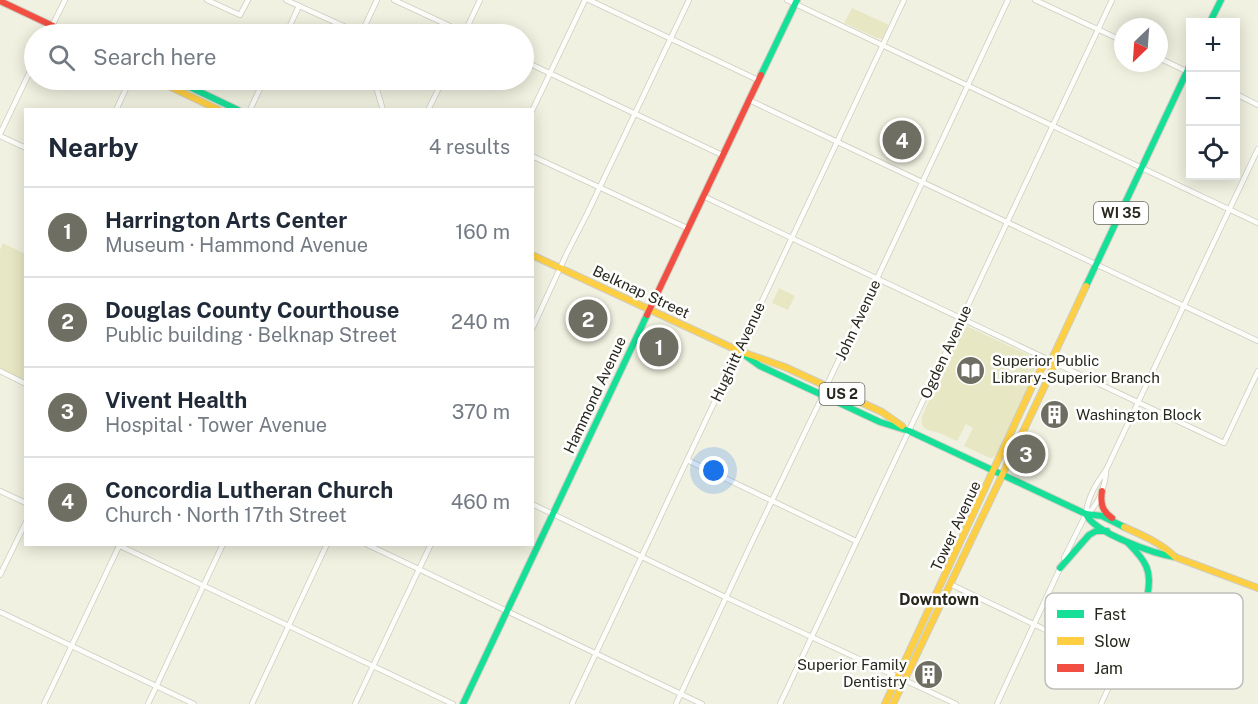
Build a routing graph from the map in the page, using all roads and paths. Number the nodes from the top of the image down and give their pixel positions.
1 (65, 0) edge
2 (207, 0) edge
3 (248, 0) edge
4 (286, 0) edge
5 (377, 0) edge
6 (394, 0) edge
7 (480, 0) edge
8 (587, 0) edge
9 (689, 0) edge
10 (787, 0) edge
11 (904, 0) edge
12 (1008, 0) edge
13 (1035, 0) edge
14 (1112, 0) edge
15 (1221, 0) edge
16 (0, 1) edge
17 (796, 2) edge
18 (299, 6) junction
19 (1212, 18) edge
20 (48, 24) edge
21 (53, 24) edge
22 (290, 24) edge
23 (339, 24) edge
24 (366, 24) edge
25 (444, 24) edge
26 (469, 24) edge
27 (1098, 30) junction
28 (1114, 37) edge
29 (670, 39) junction
30 (883, 45) junction
31 (1168, 62) edge
32 (534, 66) edge
33 (1186, 69) edge
34 (1188, 72) edge
35 (550, 74) junction
36 (758, 80) junction
37 (24, 84) edge
38 (968, 86) junction
39 (125, 90) edge
40 (177, 90) edge
41 (196, 90) edge
42 (259, 90) edge
43 (377, 90) edge
44 (439, 90) edge
45 (1240, 96) edge
46 (749, 100) junction
47 (1258, 105) edge
48 (117, 108) edge
49 (215, 108) edge
50 (234, 108) edge
51 (251, 108) edge
52 (382, 108) edge
53 (431, 108) edge
54 (533, 108) edge
55 (635, 114) junction
56 (1053, 126) junction
57 (0, 135) edge
58 (837, 142) junction
59 (24, 147) edge
60 (1258, 149) edge
61 (722, 155) junction
62 (534, 157) edge
63 (1142, 168) junction
64 (923, 181) junction
65 (600, 188) junction
66 (702, 196) junction
67 (1230, 209) junction
68 (1008, 222) junction
69 (1258, 223) edge
70 (687, 228) junction
71 (792, 239) junction
72 (534, 256) edge
73 (1097, 264) junction
74 (560, 268) junction
75 (877, 279) junction
76 (1184, 306) junction
77 (649, 309) junction
78 (962, 319) junction
79 (534, 325) edge
80 (1258, 340) edge
81 (739, 351) junction
82 (1051, 361) junction
83 (0, 371) edge
84 (1258, 371) edge
85 (24, 383) edge
86 (826, 387) junction
87 (822, 395) junction
88 (1138, 402) junction
89 (909, 431) junction
90 (687, 460) junction
91 (1106, 470) junction
92 (994, 471) junction
93 (1002, 475) junction
94 (0, 491) edge
95 (1102, 491) junction
96 (24, 501) edge
97 (771, 501) junction
98 (534, 505) edge
99 (553, 514) junction
100 (1086, 514) junction
101 (24, 526) edge
102 (1108, 532) junction
103 (1123, 539) junction
104 (1149, 539) junction
105 (856, 540) junction
106 (118, 546) edge
107 (120, 546) edge
108 (222, 546) edge
109 (326, 546) edge
110 (370, 546) edge
111 (430, 546) edge
112 (956, 552) junction
113 (1175, 556) junction
114 (642, 557) junction
115 (1060, 568) junction
116 (419, 570) junction
117 (0, 575) edge
118 (950, 584) junction
119 (203, 586) junction
120 (1258, 588) edge
121 (1048, 593) edge
122 (1148, 593) edge
123 (727, 597) junction
124 (1045, 600) edge
125 (507, 611) junction
126 (0, 612) edge
127 (1034, 624) junction
128 (289, 627) junction
129 (1045, 629) edge
130 (812, 636) junction
131 (72, 645) junction
132 (596, 653) junction
133 (374, 666) junction
134 (901, 678) junction
135 (156, 686) junction
136 (1108, 689) edge
137 (681, 694) junction
138 (44, 704) edge
139 (148, 704) edge
140 (194, 704) edge
141 (252, 704) edge
142 (356, 704) edge
143 (453, 704) edge
144 (463, 704) edge
145 (572, 704) edge
146 (676, 704) edge
147 (702, 704) edge
148 (780, 704) edge
149 (885, 704) edge
150 (893, 704) edge
151 (956, 704) edge
152 (997, 704) edge
153 (1101, 704) edge

1 - 21 street
2 - 3 street
4 - 18 street
5 - 24 street
6 - 25 street
7 - 26 street
8 - 29 street
8 - 35 street
9 - 29 street
10 - 17 street
11 - 30 street, Hughitt Avenue
12 - 38 street, John Avenue
13 - 27 street
14 - 27 street, Ogden Avenue
15 - 19 main road
16 - 20 main road
17 - 30 street
17 - 36 main road, Hammond Avenue
18 - 22 street
18 - 23 street
27 - 28 street
27 - 56 street, Ogden Avenue
29 - 36 street
29 - 55 street
30 - 38 street
30 - 58 street, Hughitt Avenue
31 - 33 street
32 - 35 street
34 - 63 main road, Tower Avenue / WI 35
35 - 54 street
35 - 55 street
36 - 46 main road, Hammond Avenue
37 - 57 street
38 - 56 street
38 - 64 street, John Avenue
39 - 48 street
40 - 49 main road
41 - 50 main road
42 - 51 street
43 - 52 street
44 - 53 street
45 - 47 street
46 - 58 street
46 - 61 main road, Hammond Avenue
55 - 61 street
55 - 65 street
56 - 63 street
56 - 68 street, Ogden Avenue
57 - 59 street
58 - 64 street
58 - 71 street, Hughitt Avenue
60 - 67 street
61 - 66 main road, Hammond Avenue
62 - 65 street
63 - 67 street
63 - 73 main road, Tower Avenue / WI 35
64 - 68 street
64 - 75 street, John Avenue
65 - 70 street
65 - 74 street
66 - 70 main road, Hammond Avenue
66 - 71 street
67 - 69 street
67 - 76 street
68 - 73 street
68 - 78 street, Ogden Avenue
70 - 77 main road, Hammond Avenue
71 - 75 street
71 - 81 street, Hughitt Avenue
72 - 74 main road, Belknap Street / US 2
73 - 76 street
73 - 82 main road, Tower Avenue / WI 35
74 - 77 main road, Belknap Street / US 2
74 - 79 street
75 - 78 street
75 - 86 street, John Avenue
76 - 80 street
76 - 88 street
77 - 81 main road, Belknap Street / US 2
77 - 99 main road, Hammond Avenue
78 - 82 street
78 - 89 street, Ogden Avenue
81 - 86 main road, Belknap Street / US 2
81 - 87 main road, Belknap Street / US 2
81 - 90 street, Hughitt Avenue
82 - 88 street
82 - 92 main road, Tower Avenue / WI 35
82 - 93 main road, Tower Avenue / WI 35
83 - 85 street
84 - 88 street
86 - 87 street, John Avenue
86 - 89 main road, Belknap Street / US 2
87 - 89 main road, Belknap Street / US 2
87 - 97 street, John Avenue
88 - 91 street
89 - 92 main road, Belknap Street / US 2
89 - 105 street, Ogden Avenue
90 - 97 street
90 - 114 street, Hughitt Avenue
91 - 95 street
91 - 100 street
92 - 93 main road, Belknap Street / US 2
92 - 112 main road, Tower Avenue / WI 35
93 - 100 main road, Belknap Street / US 2
93 - 118 main road, Tower Avenue / WI 35
94 - 96 street
95 - 100 street
95 - 104 main road
97 - 105 street
97 - 123 street, John Avenue
98 - 99 street
99 - 114 street
99 - 125 main road, Hammond Avenue
100 - 102 main road, US 2
100 - 104 main road, US 2
100 - 115 street
101 - 117 street
102 - 103 main road, US 2
102 - 115 main road
103 - 113 main road, US 2
103 - 122 main road
104 - 113 main road, US 2
105 - 130 street, Ogden Avenue
106 - 131 street
107 - 119 street
108 - 119 street
109 - 128 street
110 - 116 street
111 - 116 street
112 - 118 main road
112 - 134 main road, Tower Avenue / WI 35
113 - 120 main road, US 2
114 - 123 street
114 - 132 street, Hughitt Avenue
115 - 121 street
116 - 125 street
116 - 133 street
118 - 127 street
118 - 134 main road, Tower Avenue / WI 35
119 - 128 street
119 - 135 street
123 - 130 street
123 - 137 street, John Avenue
124 - 127 street
125 - 132 street
125 - 144 main road, Hammond Avenue
126 - 131 street
127 - 129 street
127 - 152 street
128 - 133 street
128 - 141 street
130 - 134 street
130 - 148 street, Ogden Avenue
131 - 135 street
131 - 138 street
132 - 137 street
132 - 145 street, Hughitt Avenue
133 - 142 street
133 - 143 street
134 - 149 main road, Tower Avenue / WI 35
134 - 150 main road, Tower Avenue / WI 35
134 - 151 street
135 - 139 street
135 - 140 street
136 - 153 street
137 - 146 street, John Avenue
137 - 147 street

